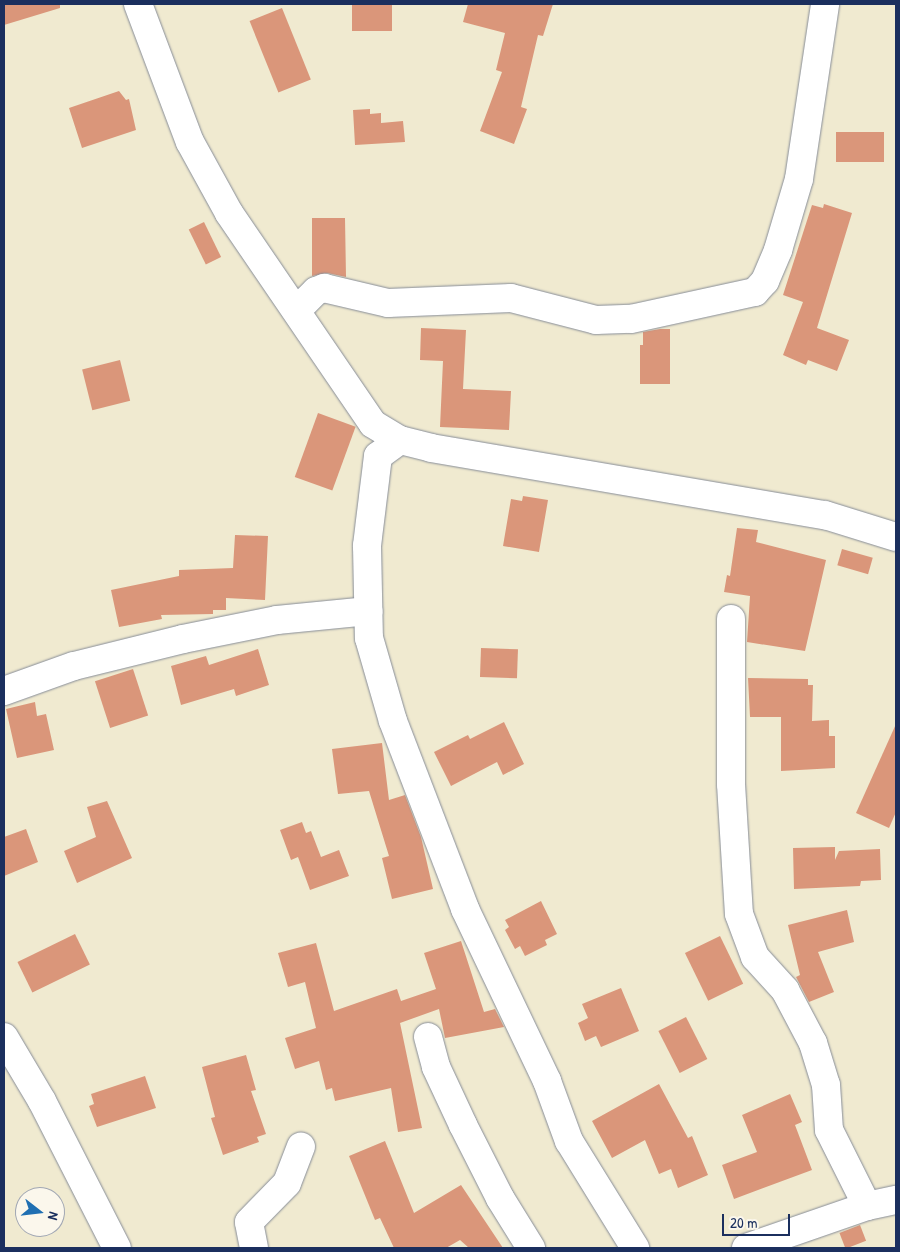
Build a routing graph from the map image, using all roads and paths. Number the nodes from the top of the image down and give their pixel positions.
1 (138, 4) edge
2 (825, 4) edge
3 (296, 310) junction
4 (400, 440) junction
5 (896, 537) edge
6 (369, 611) junction
7 (731, 619) dead end
8 (4, 691) edge
9 (4, 1037) edge
10 (428, 1037) dead end
11 (301, 1147) dead end
12 (896, 1200) edge
13 (867, 1206) junction
14 (117, 1248) edge
15 (254, 1248) edge
16 (531, 1248) edge
17 (635, 1248) edge
18 (746, 1248) edge

1 - 3 street
2 - 3 street
3 - 4 street
4 - 5 street
4 - 6 street
6 - 8 street
6 - 17 street
7 - 13 street
9 - 14 street
10 - 16 street
11 - 15 street
12 - 13 street
13 - 18 street

